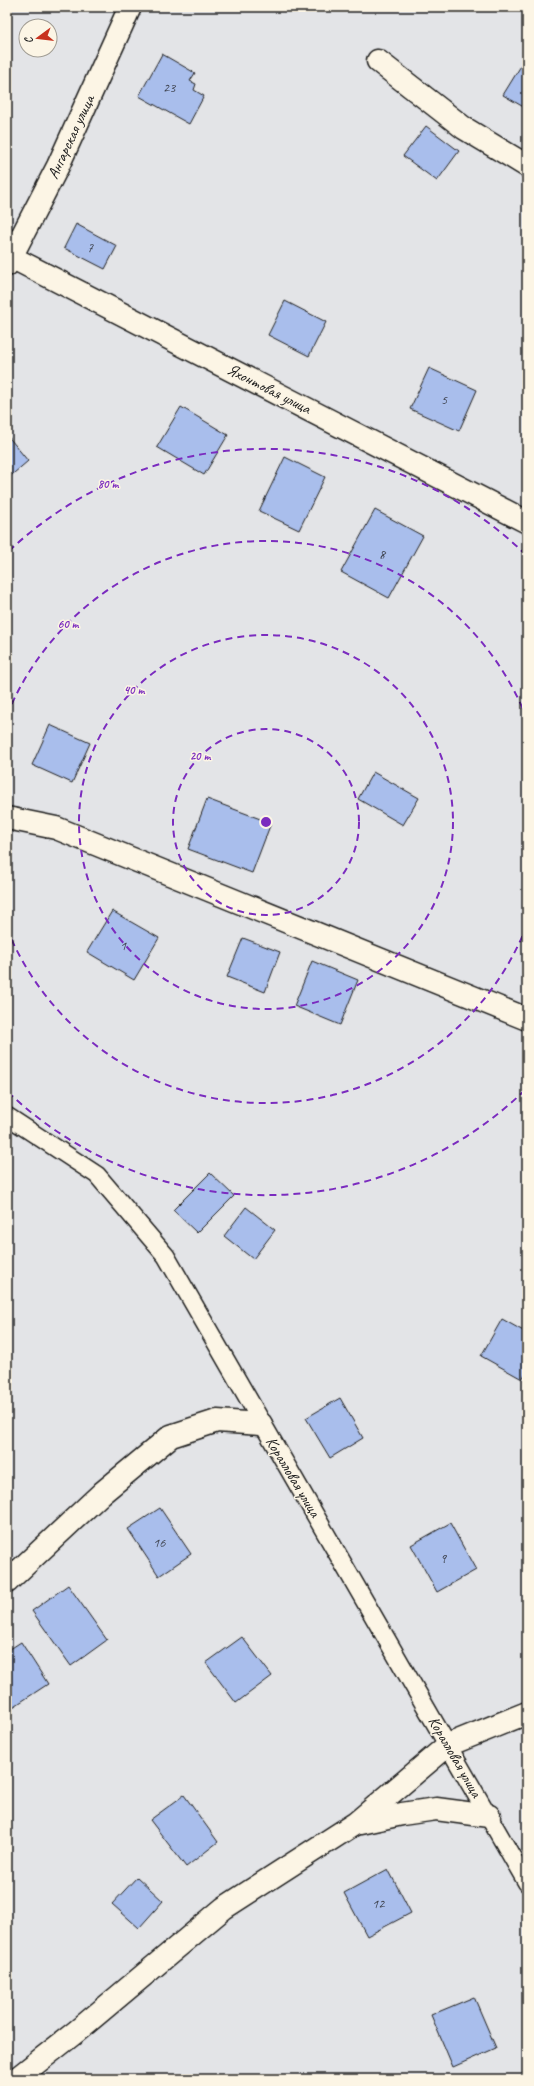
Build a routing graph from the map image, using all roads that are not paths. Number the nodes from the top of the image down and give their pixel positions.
1 (130, 7) edge
2 (378, 61) dead end
3 (527, 166) edge
4 (9, 261) edge
5 (527, 522) edge
6 (7, 818) edge
7 (527, 1019) edge
8 (7, 1116) edge
9 (261, 1424) junction
10 (7, 1582) edge
11 (527, 1713) edge
12 (448, 1745) junction
13 (489, 1816) junction
14 (356, 1824) junction
15 (527, 1883) edge
16 (16, 2079) edge

1 - 4 street, Ангарская улица
2 - 3 street
4 - 5 street, Яхонтовая улица
6 - 7 street
8 - 9 lane, Коралловая улица
9 - 10 street
9 - 12 lane, Коралловая улица
11 - 12 street
12 - 13 lane, Коралловая улица
12 - 14 street
13 - 14 street
13 - 15 lane, Коралловая улица
14 - 16 street

